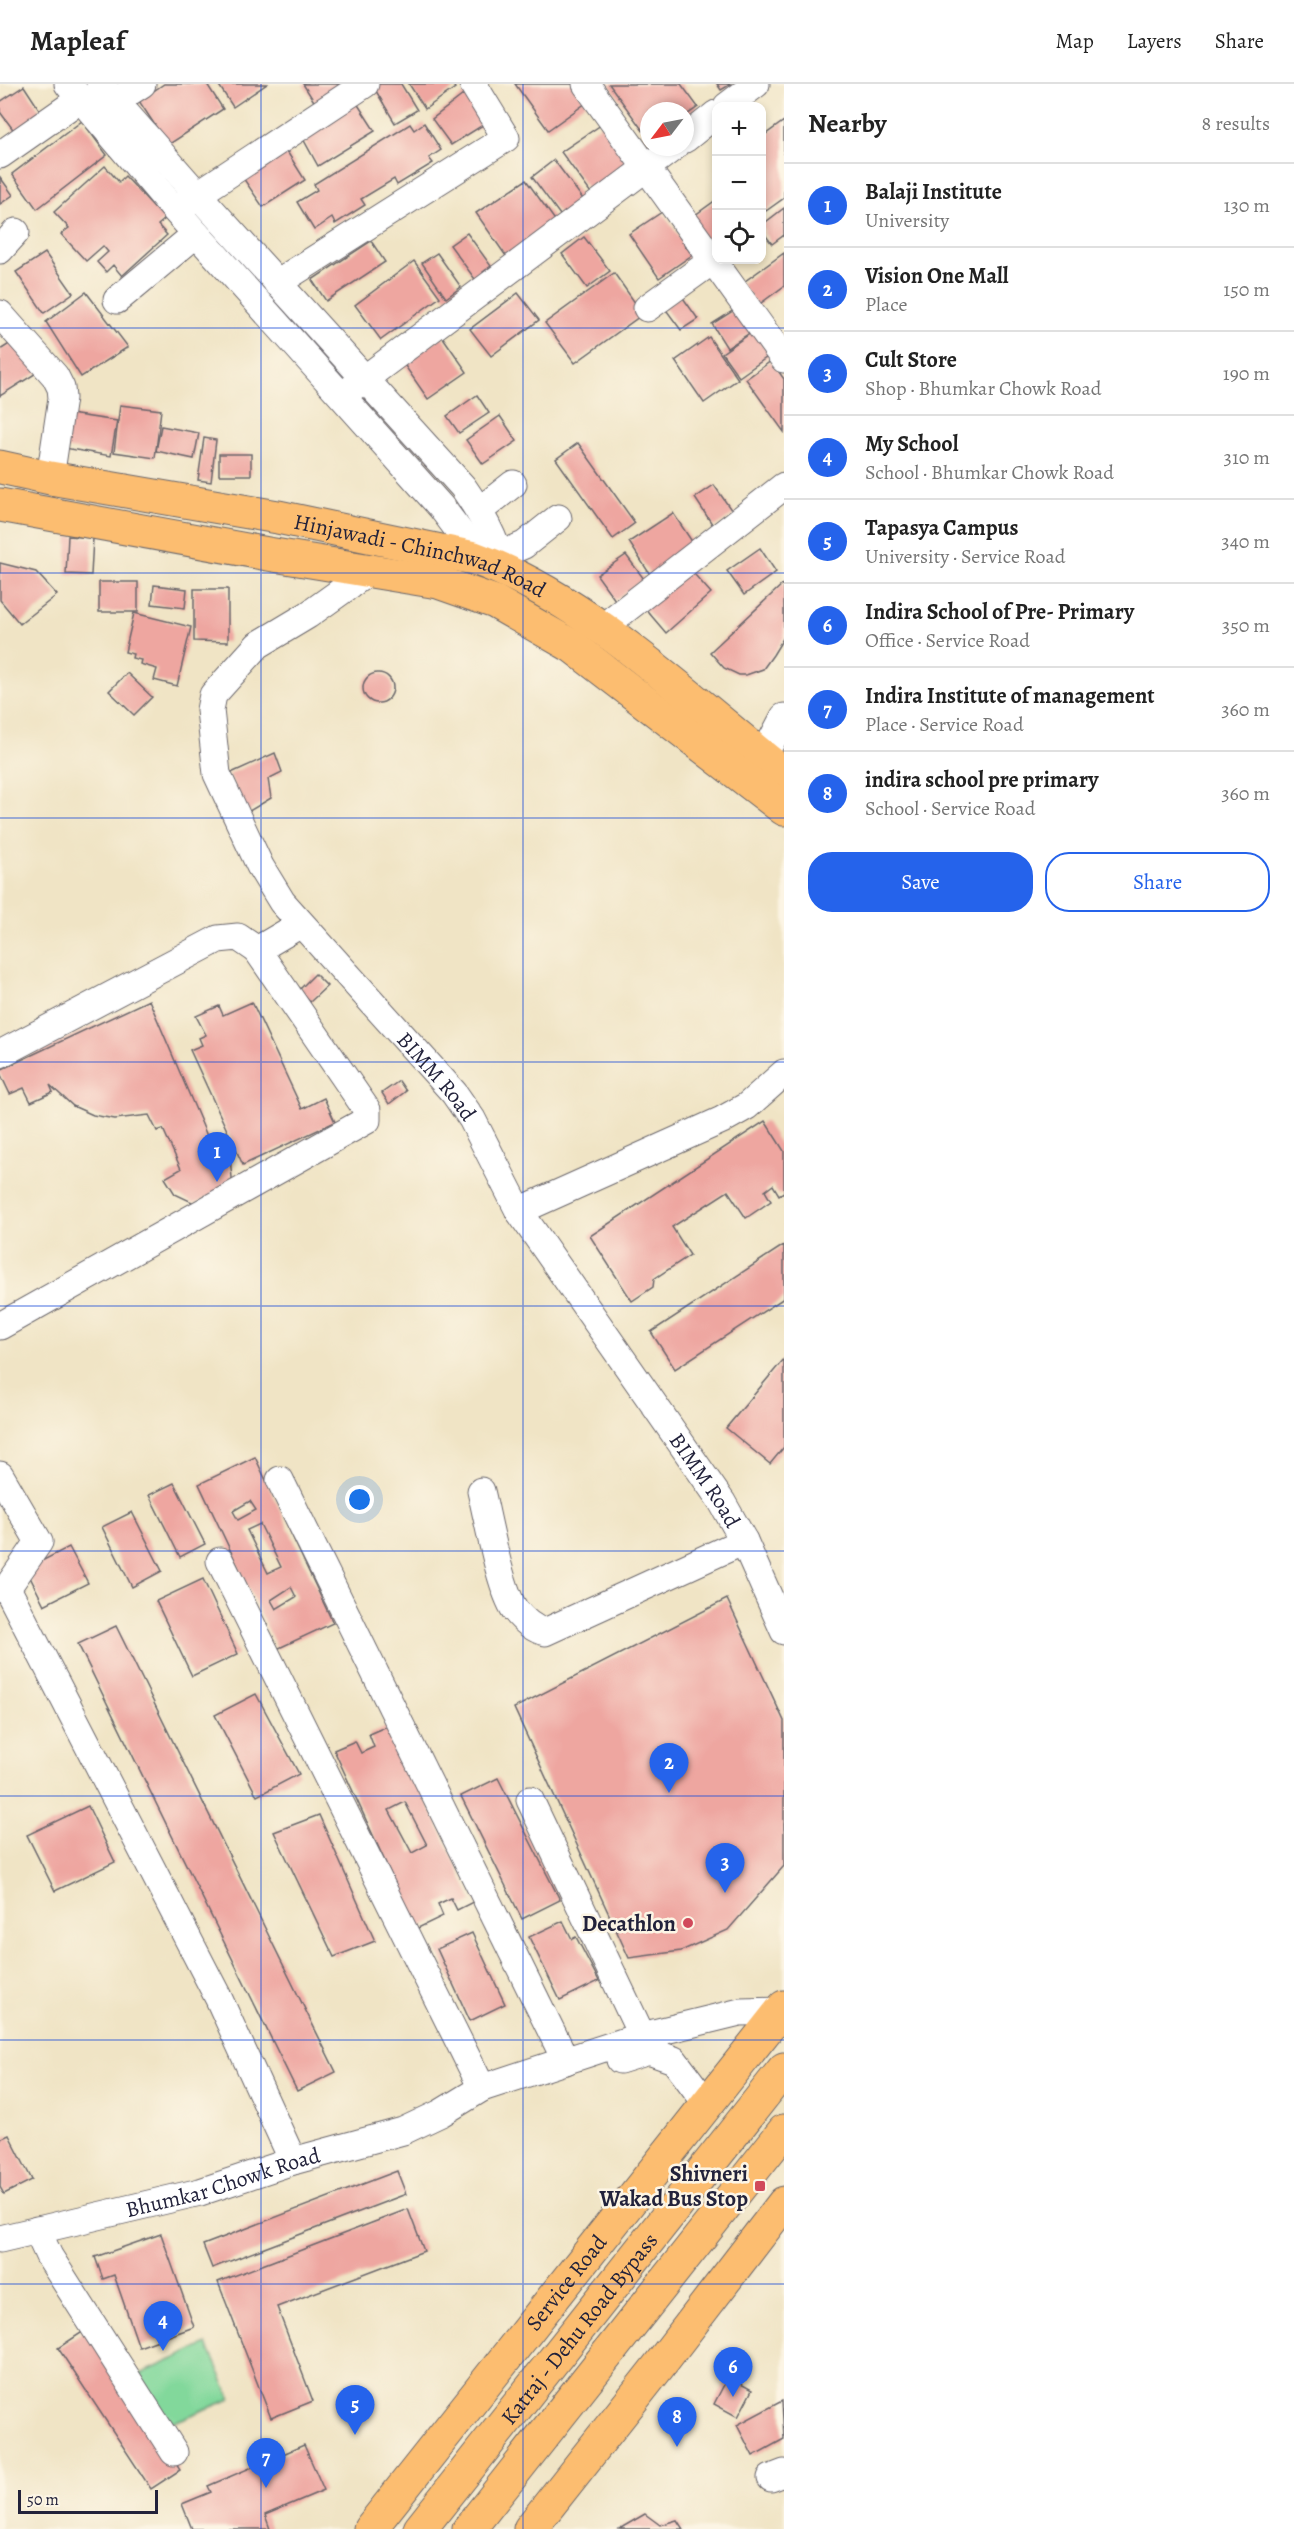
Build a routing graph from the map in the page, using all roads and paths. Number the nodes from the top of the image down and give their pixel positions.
1 (142, 84) edge
2 (365, 84) edge
3 (472, 84) edge
4 (586, 84) edge
5 (756, 84) edge
6 (91, 97) edge
7 (732, 102) edge
8 (712, 118) edge
9 (694, 132) edge
10 (0, 155) edge
11 (663, 156) edge
12 (646, 169) junction
13 (198, 195) junction
14 (175, 210) junction
15 (196, 234) junction
16 (712, 261) joint
17 (714, 264) edge
18 (278, 283) junction
19 (117, 300) dead end
20 (647, 308) dead end
21 (0, 314) edge
22 (782, 352) edge
23 (364, 380) junction
24 (342, 395) junction
25 (0, 467) edge
26 (50, 478) junction
27 (513, 484) dead end
28 (784, 486) edge
29 (0, 506) edge
30 (479, 511) junction
31 (558, 518) dead end
32 (492, 560) junction
33 (368, 572) junction
34 (603, 627) junction
35 (784, 717) edge
36 (771, 782) edge
37 (301, 924) junction
38 (257, 950) junction
39 (3, 1052) edge
40 (784, 1072) edge
41 (519, 1211) junction
42 (0, 1326) edge
43 (0, 1475) edge
44 (280, 1480) dead end
45 (481, 1491) dead end
46 (744, 1541) junction
47 (220, 1561) dead end
48 (784, 1631) edge
49 (530, 1800) dead end
50 (782, 2009) edge
51 (645, 2043) junction
52 (566, 2061) junction
53 (784, 2069) edge
54 (482, 2088) junction
55 (707, 2104) junction
56 (441, 2113) junction
57 (784, 2131) edge
58 (293, 2161) junction
59 (784, 2203) edge
60 (37, 2230) junction
61 (0, 2239) edge
62 (174, 2452) dead end
63 (370, 2529) edge
64 (420, 2529) edge
65 (469, 2529) edge
66 (530, 2529) edge

1 - 6 street
2 - 13 street
3 - 18 street
4 - 12 street
5 - 7 street
6 - 10 street
6 - 13 street
6 - 14 street
8 - 9 street
11 - 12 street
12 - 16 street
12 - 23 street
13 - 14 street
13 - 18 street
14 - 15 street
15 - 19 street
15 - 24 street
16 - 20 street
17 - 22 street
18 - 23 street
21 - 26 street
23 - 24 street
23 - 30 street
24 - 32 street
25 - 26 main road, Hinjawadi - Chinchwad Road
26 - 32 main road, Hinjawadi - Chinchwad Road
27 - 30 street
28 - 34 street
29 - 33 main road, Hinjawadi - Chinchwad Road
30 - 32 street
31 - 32 street
32 - 34 main road, Hinjawadi - Chinchwad Road
33 - 36 main road, Hinjawadi - Chinchwad Road
33 - 37 street, BIMM Road
34 - 36 main road, Hinjawadi - Chinchwad Road
35 - 36 street
37 - 38 street
37 - 41 street, BIMM Road
38 - 39 street
38 - 42 street
40 - 41 street
41 - 46 street, BIMM Road
43 - 58 street
44 - 52 street
45 - 46 street
46 - 48 street, BIMM Road
47 - 54 street
49 - 51 street
50 - 51 street, Bhumkar Chowk Road
50 - 55 main road, Service Road
51 - 52 street, Bhumkar Chowk Road
51 - 55 street
51 - 56 street, Bhumkar Chowk Road
52 - 54 street, Bhumkar Chowk Road
53 - 64 main road, Katraj - Dehu Road Bypass
54 - 56 street, Bhumkar Chowk Road
55 - 63 main road, Service Road
56 - 58 street, Bhumkar Chowk Road
57 - 65 main road, Katraj - Dehu Road Bypass
58 - 60 street, Bhumkar Chowk Road
59 - 66 main road
60 - 61 street, Bhumkar Chowk Road
60 - 62 street

